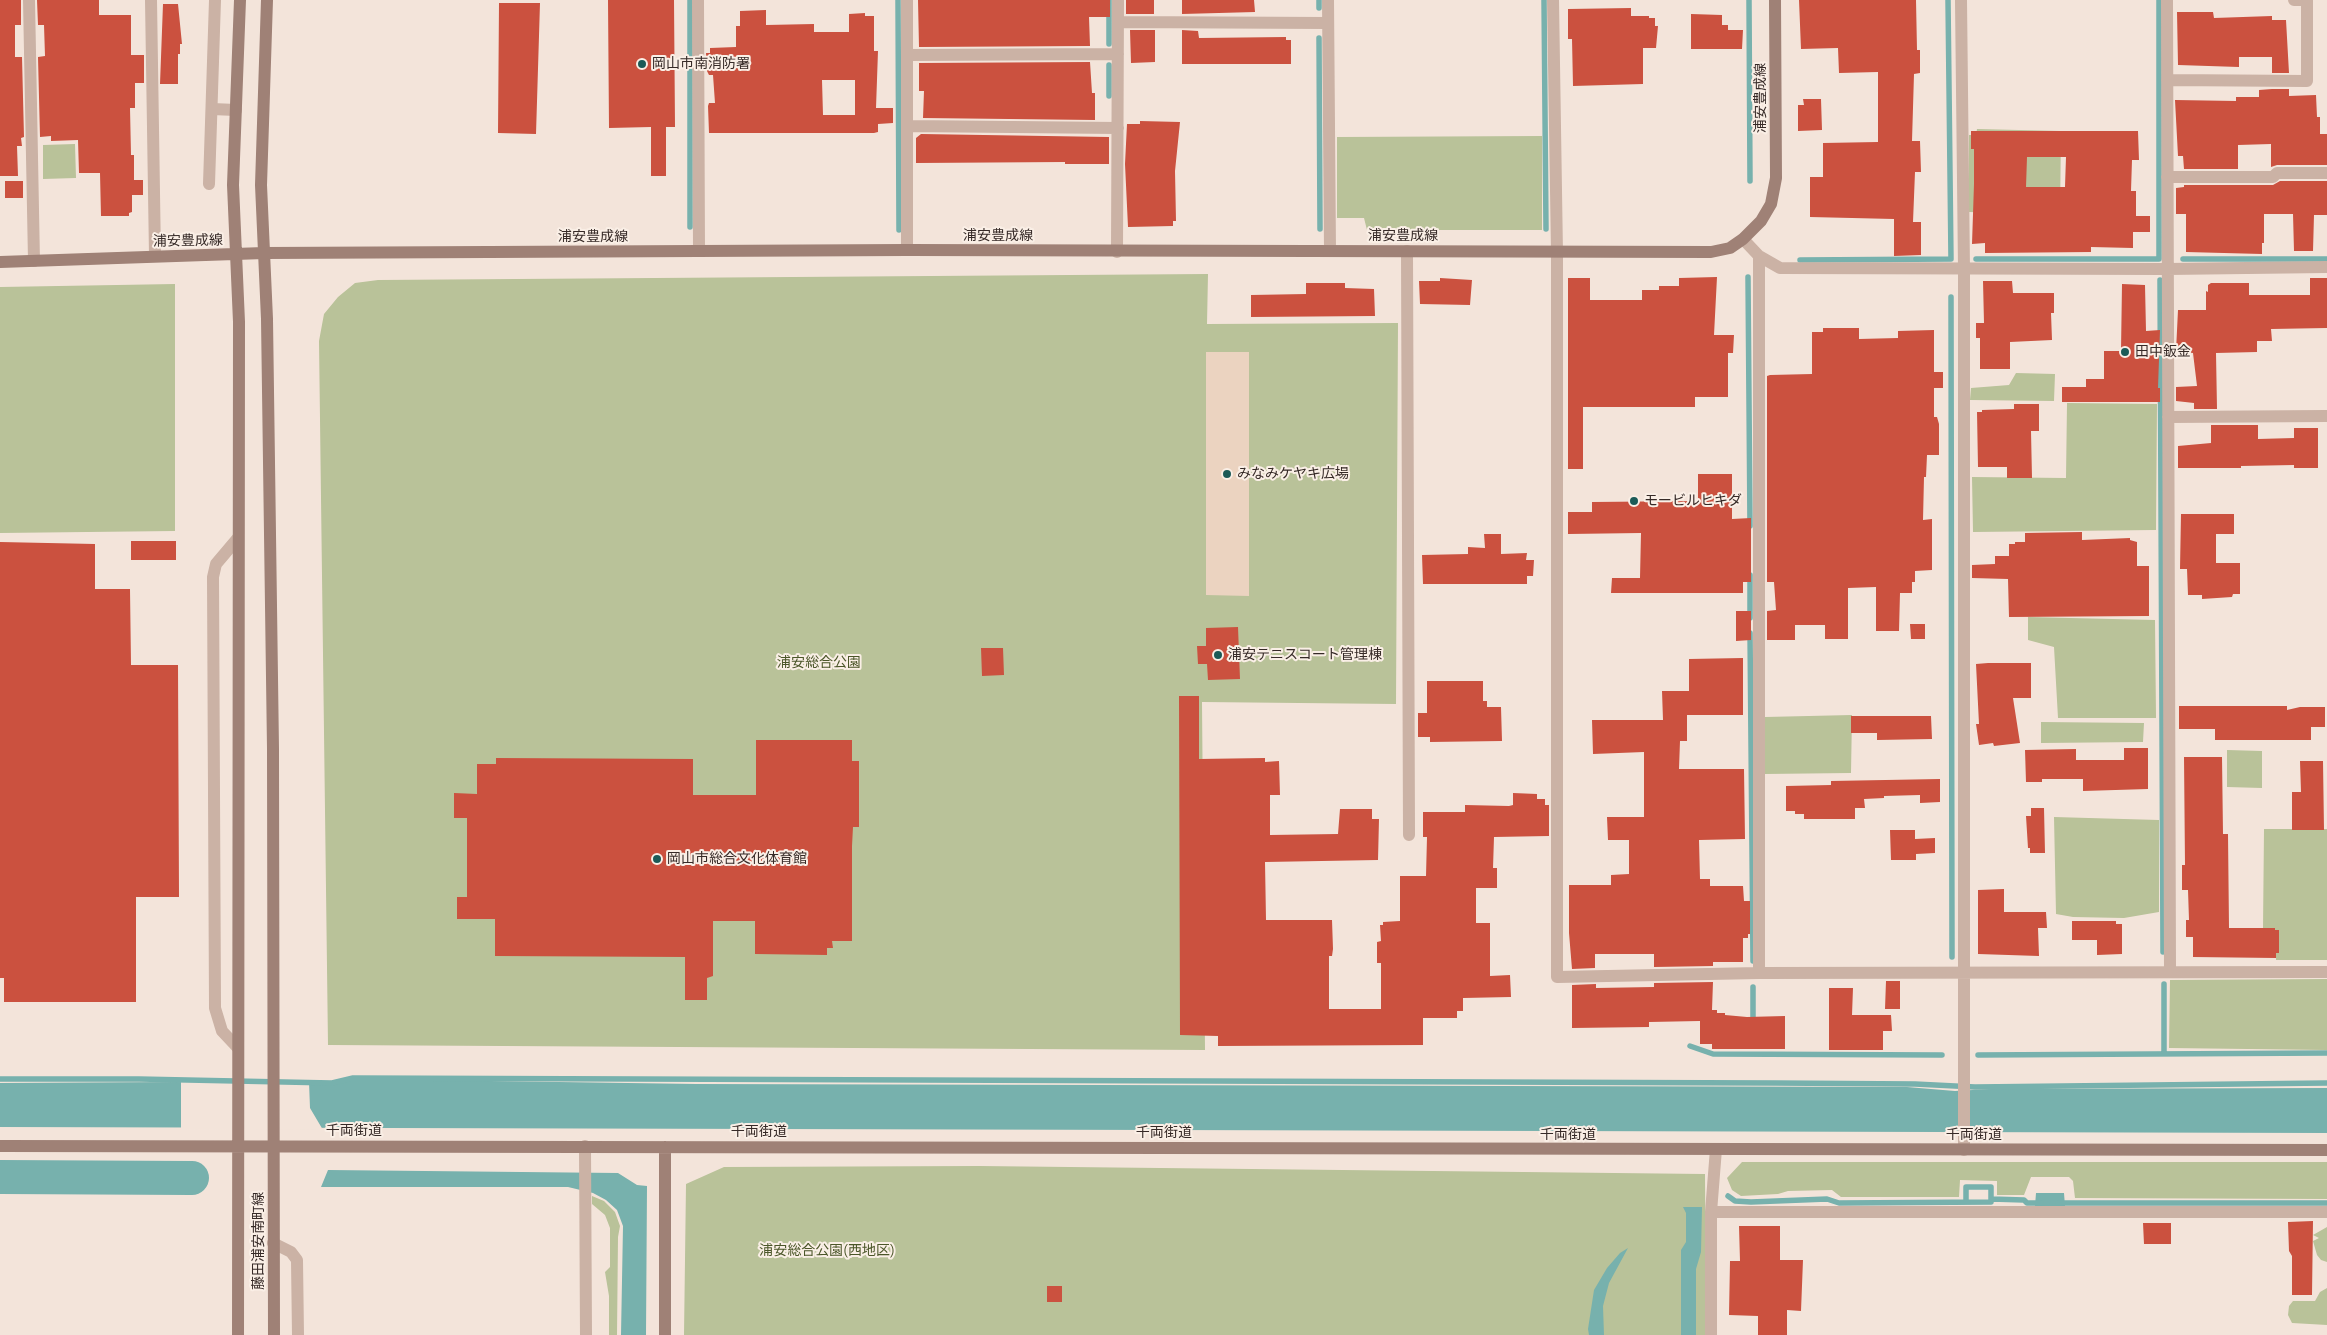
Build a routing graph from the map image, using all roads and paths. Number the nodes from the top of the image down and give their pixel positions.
1 (29, 0) edge
2 (150, 0) edge
3 (215, 0) edge
4 (240, 0) edge
5 (268, 0) edge
6 (698, 0) edge
7 (907, 0) edge
8 (1118, 0) edge
9 (1328, 0) edge
10 (1553, 0) edge
11 (1775, 0) edge
12 (1961, 0) edge
13 (2166, 0) edge
14 (2294, 0) edge
15 (1118, 22) junction
16 (1328, 23) junction
17 (1118, 54) junction
18 (907, 55) junction
19 (2167, 80) junction
20 (212, 109) junction
21 (236, 110) junction
22 (907, 126) junction
23 (1118, 128) junction
24 (2327, 173) edge
25 (2167, 177) junction
26 (209, 184) dead end
27 (1744, 239) junction
28 (907, 250) junction
29 (699, 251) junction
30 (1330, 251) junction
31 (1407, 251) junction
32 (1118, 252) junction
33 (1557, 253) junction
34 (236, 254) junction
35 (264, 254) junction
36 (155, 256) junction
37 (1759, 256) junction
38 (34, 261) junction
39 (0, 262) edge
40 (2327, 267) edge
41 (1964, 269) junction
42 (2167, 269) junction
43 (2327, 416) edge
44 (2168, 417) junction
45 (238, 538) junction
46 (1409, 835) dead end
47 (2170, 971) junction
48 (2327, 972) edge
49 (1759, 973) junction
50 (1964, 974) junction
51 (238, 1047) junction
52 (0, 1146) edge
53 (274, 1146) junction
54 (585, 1146) junction
55 (238, 1147) junction
56 (665, 1147) junction
57 (1716, 1149) junction
58 (1964, 1150) junction
59 (2327, 1150) edge
60 (1711, 1212) junction
61 (2327, 1212) edge
62 (273, 1243) junction
63 (238, 1335) edge
64 (274, 1335) edge
65 (298, 1335) edge
66 (586, 1335) edge
67 (665, 1335) edge
68 (1711, 1335) edge

1 - 38 street
2 - 36 street
3 - 20 street
4 - 21 street, 藤田浦安南町線
5 - 35 street, 藤田浦安南町線
6 - 29 street
7 - 18 street
8 - 15 street
9 - 16 street
10 - 33 street
11 - 27 street, 浦安豊成線
12 - 41 street
13 - 19 street
14 - 19 street
15 - 16 street
15 - 17 street
16 - 30 street
17 - 18 street
17 - 23 street
18 - 22 street
19 - 25 street
20 - 21 street
20 - 26 street
21 - 34 street, 藤田浦安南町線
22 - 23 street
22 - 28 street
23 - 32 street
24 - 25 street
25 - 42 street
27 - 33 street, 浦安豊成線
27 - 37 street
28 - 29 street, 浦安豊成線
28 - 32 street, 浦安豊成線
29 - 35 street, 浦安豊成線
30 - 31 street, 浦安豊成線
30 - 32 street, 浦安豊成線
31 - 33 street, 浦安豊成線
31 - 46 street
33 - 49 street
34 - 35 street, 浦安豊成線
34 - 36 street, 浦安豊成線
34 - 45 street, 藤田浦安南町線
35 - 53 street, 藤田浦安南町線
36 - 38 street, 浦安豊成線
37 - 41 street
37 - 49 street
38 - 39 street, 浦安豊成線
40 - 42 street
41 - 42 street
41 - 50 street
42 - 44 street
43 - 44 street
44 - 47 street
45 - 51 street, 藤田浦安南町線
45 - 51 street
47 - 48 street
47 - 50 street
49 - 50 street
50 - 58 street
51 - 55 street, 藤田浦安南町線
52 - 55 street, 千両街道
53 - 54 street, 千両街道
53 - 55 street, 千両街道
53 - 62 street, 藤田浦安南町線
54 - 56 street, 千両街道
54 - 66 street
55 - 63 street, 藤田浦安南町線
56 - 57 street, 千両街道
56 - 67 street
57 - 58 street, 千両街道
57 - 60 street
58 - 59 street, 千両街道
60 - 61 street
60 - 68 street
62 - 64 street, 藤田浦安南町線
62 - 65 street

